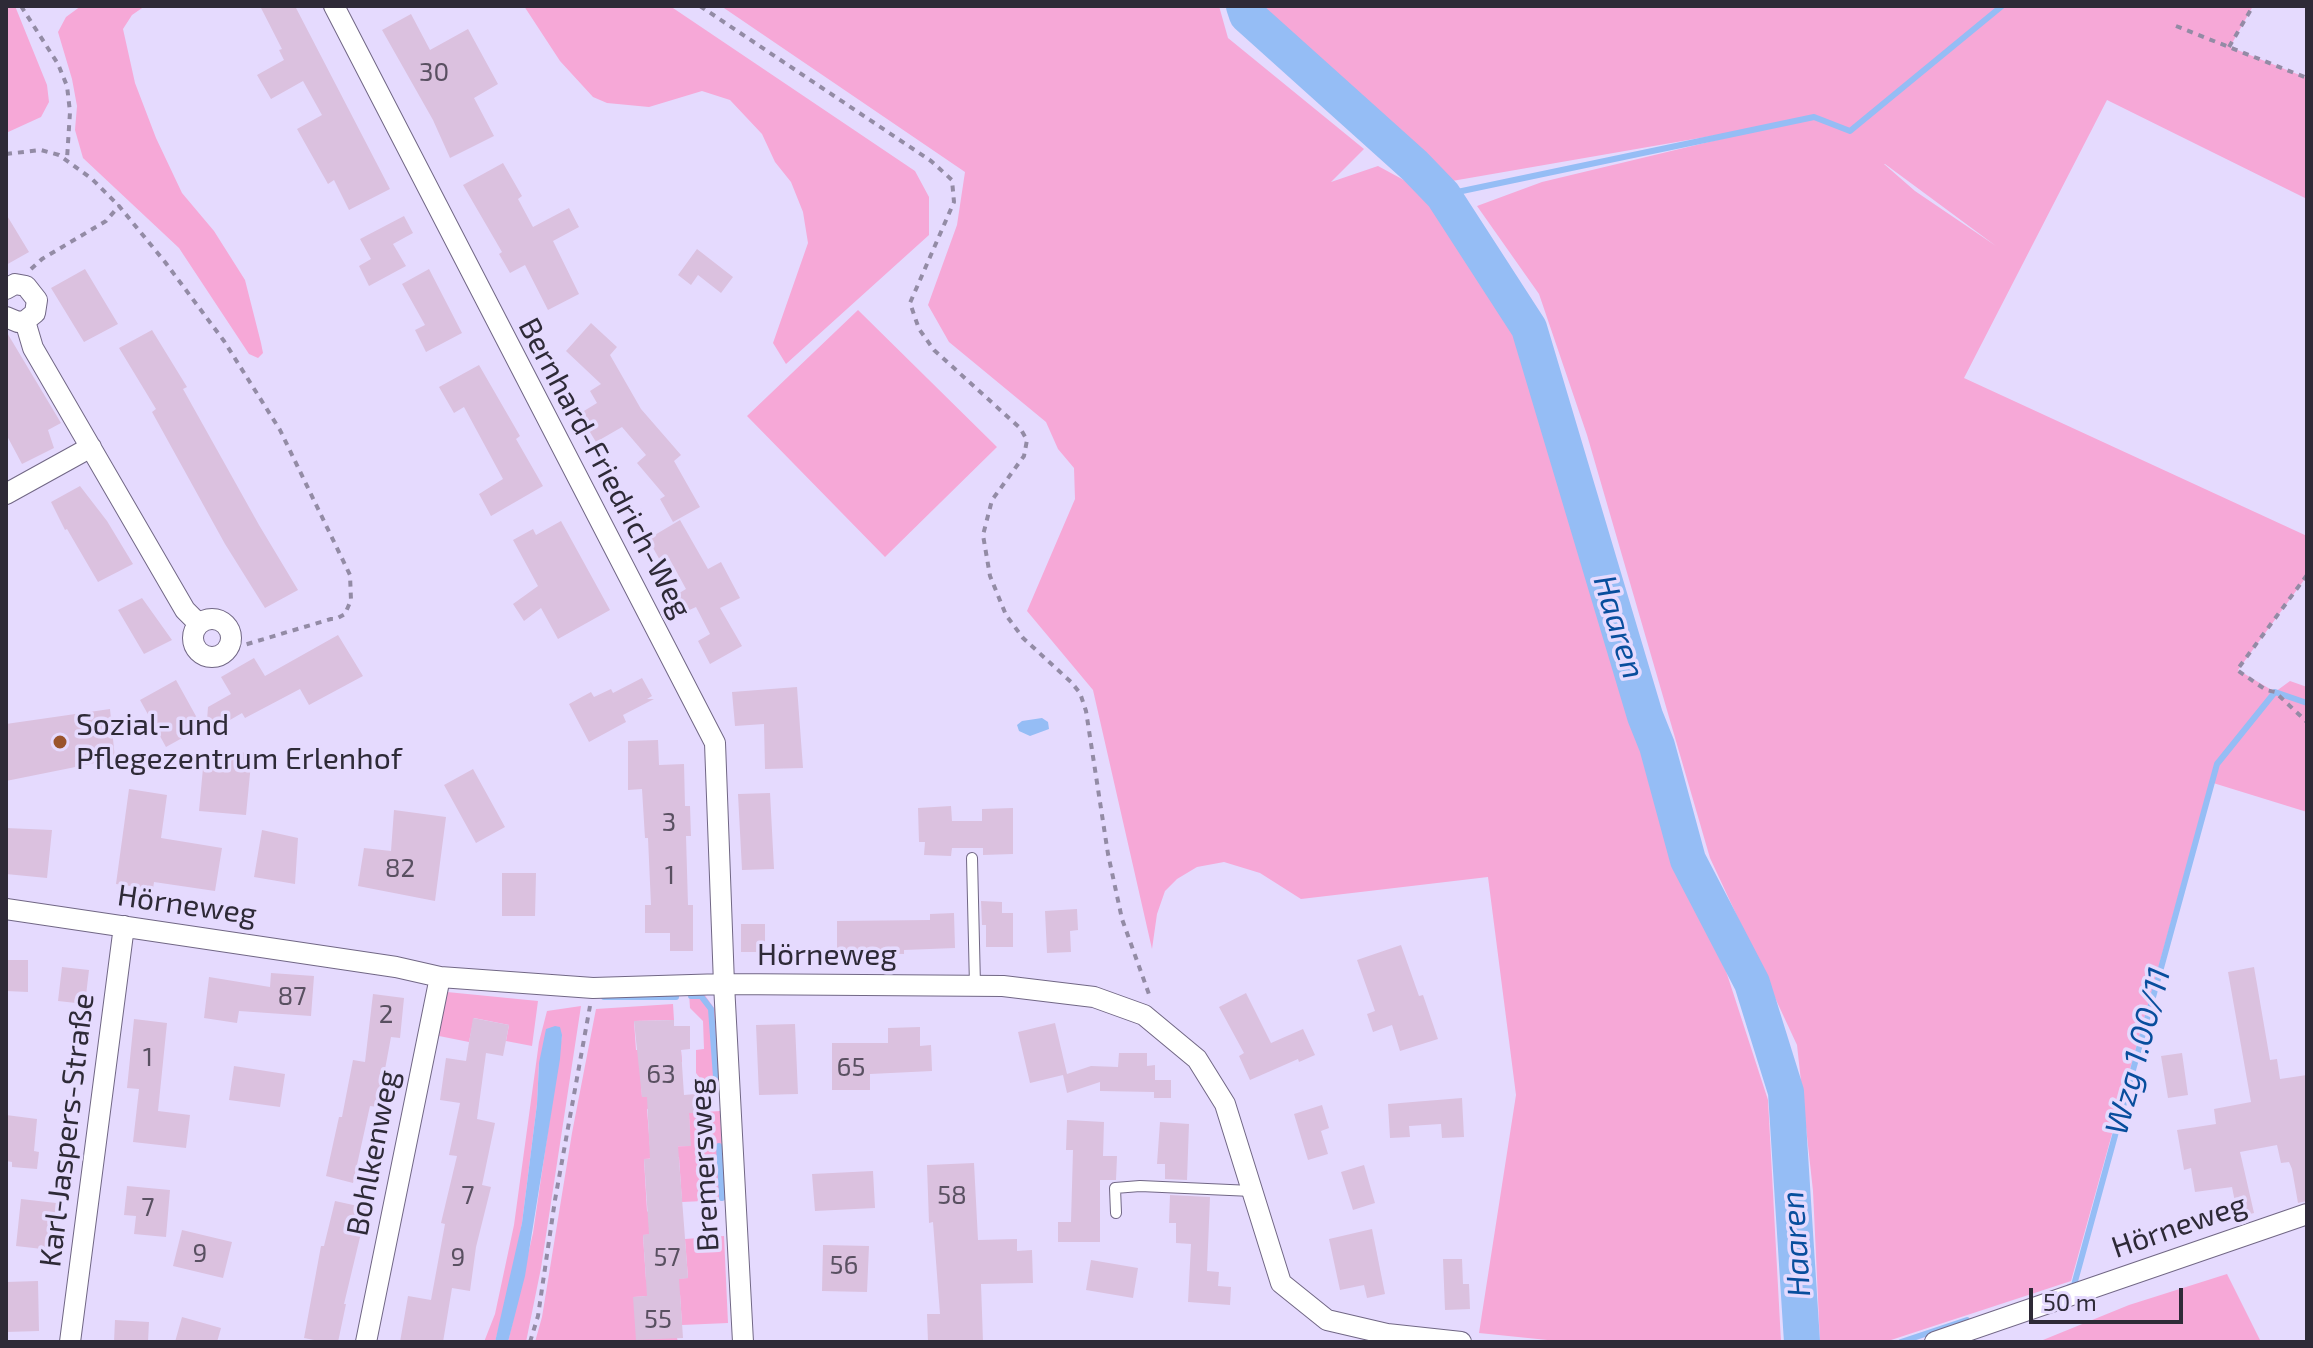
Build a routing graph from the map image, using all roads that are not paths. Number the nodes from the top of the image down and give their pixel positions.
1 (334, 6) edge
2 (13, 286) edge
3 (15, 319) edge
4 (91, 447) junction
5 (6, 494) edge
6 (199, 624) junction
7 (972, 858) dead end
8 (6, 909) edge
9 (124, 926) junction
10 (440, 977) junction
11 (724, 984) junction
12 (975, 986) junction
13 (1252, 1191) junction
14 (1116, 1213) dead end
15 (2307, 1214) edge
16 (70, 1342) edge
17 (366, 1342) edge
18 (743, 1342) edge
19 (1461, 1342) edge
20 (1935, 1342) edge

1 - 11 street, Bernhard-Friedrich-Weg
2 - 3 street
3 - 4 street
4 - 5 street
4 - 6 street
6 - 6 street
7 - 12 lane
8 - 9 street, Hörneweg
9 - 10 street, Hörneweg
9 - 16 street, Karl-Jaspers-Straße
10 - 11 street, Hörneweg
10 - 17 street, Bohlkenweg
11 - 12 street, Hörneweg
11 - 18 street, Bremersweg
12 - 13 street, Hörneweg
13 - 14 lane
13 - 19 street, Hörneweg
15 - 20 street, Hörneweg

